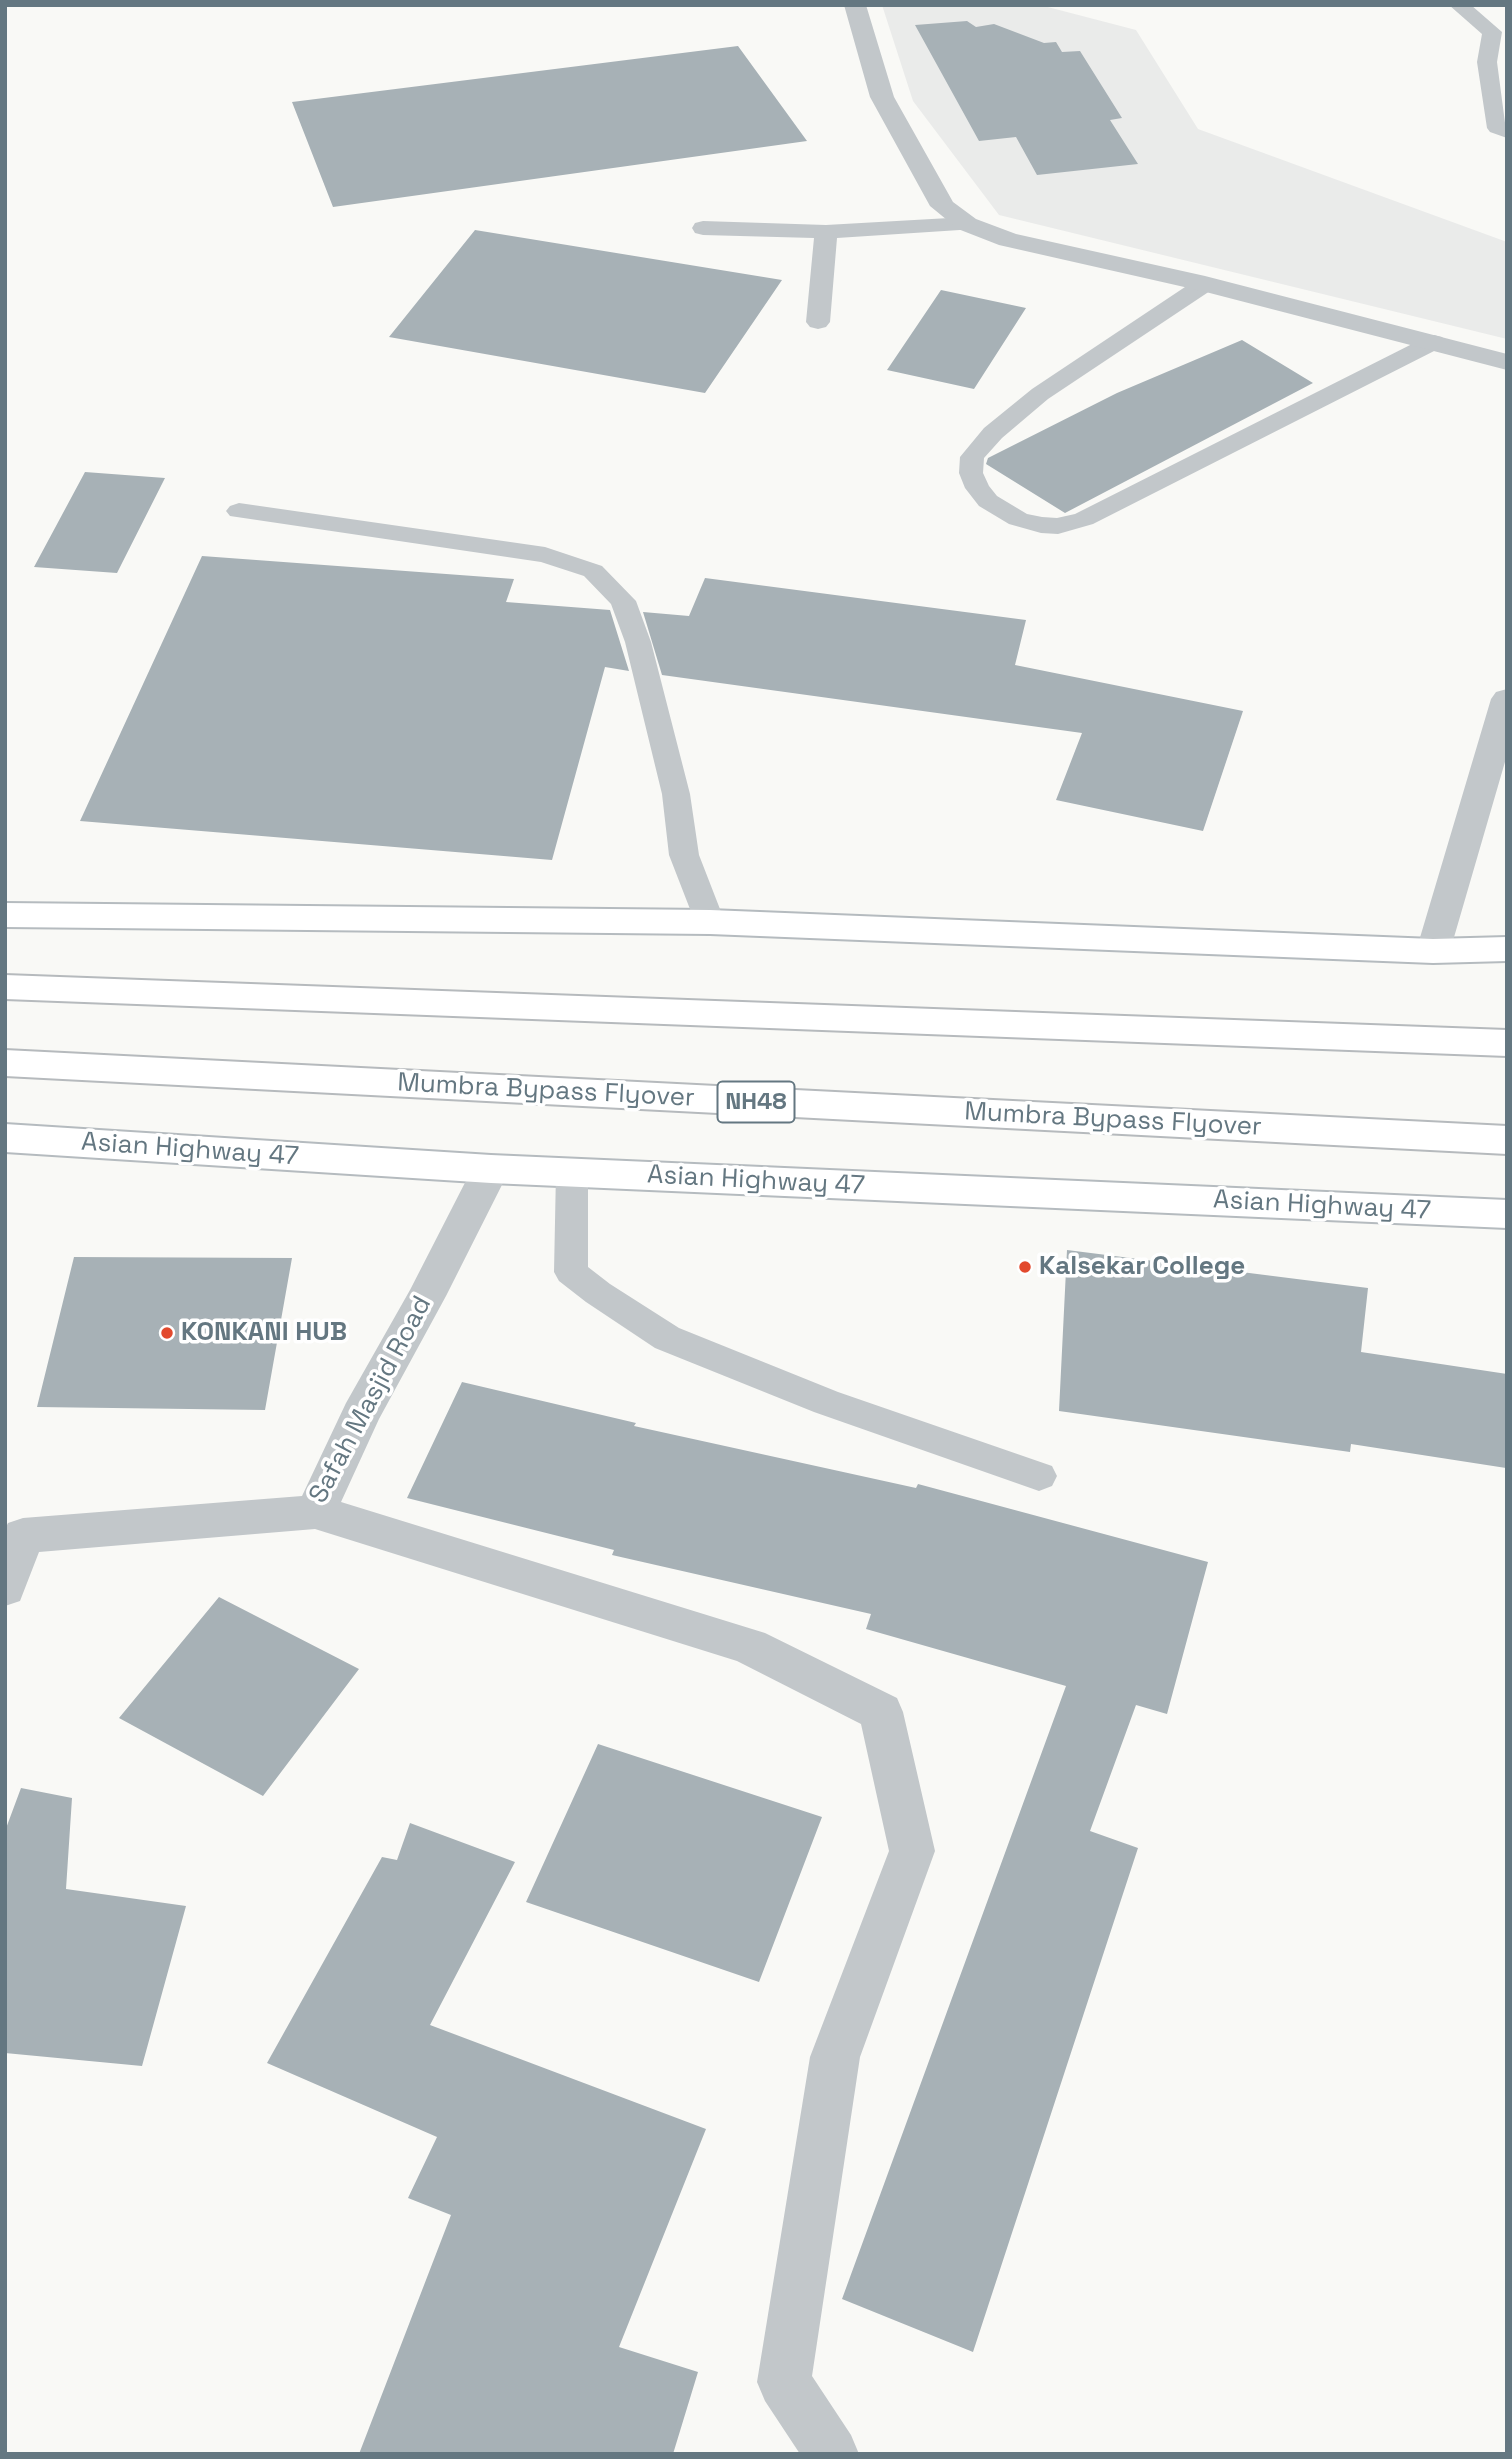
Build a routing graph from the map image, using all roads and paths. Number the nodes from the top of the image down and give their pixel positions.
1 (855, 5) edge
2 (1459, 5) edge
3 (1497, 59) edge
4 (1507, 132) edge
5 (967, 225) junction
6 (703, 228) dead end
7 (826, 232) junction
8 (1205, 284) junction
9 (818, 322) dead end
10 (1434, 342) junction
11 (1507, 362) edge
12 (239, 511) dead end
13 (1507, 699) edge
14 (5, 915) edge
15 (710, 922) junction
16 (1507, 949) edge
17 (1433, 951) junction
18 (5, 987) edge
19 (1507, 1043) edge
20 (5, 1063) edge
21 (5, 1138) edge
22 (1507, 1140) edge
23 (491, 1169) junction
24 (572, 1172) junction
25 (1507, 1214) edge
26 (1039, 1476) dead end
27 (315, 1512) junction
28 (5, 1588) edge
29 (832, 2454) edge

1 - 5 street
2 - 3 lane
3 - 4 lane
5 - 7 lane
5 - 8 street
6 - 7 lane
7 - 9 lane
8 - 10 street
8 - 10 lane
10 - 11 street
12 - 15 lane
13 - 17 street
14 - 15 main road
15 - 17 main road
16 - 17 main road
18 - 19 main road
20 - 22 main road, Mumbra Bypass Flyover / NH48
21 - 23 main road, Asian Highway 47
23 - 24 main road, Asian Highway 47
23 - 27 street, Safah Masjid Road
24 - 25 main road, Asian Highway 47
24 - 26 lane
27 - 28 street, Safah Masjid Road
27 - 29 street

